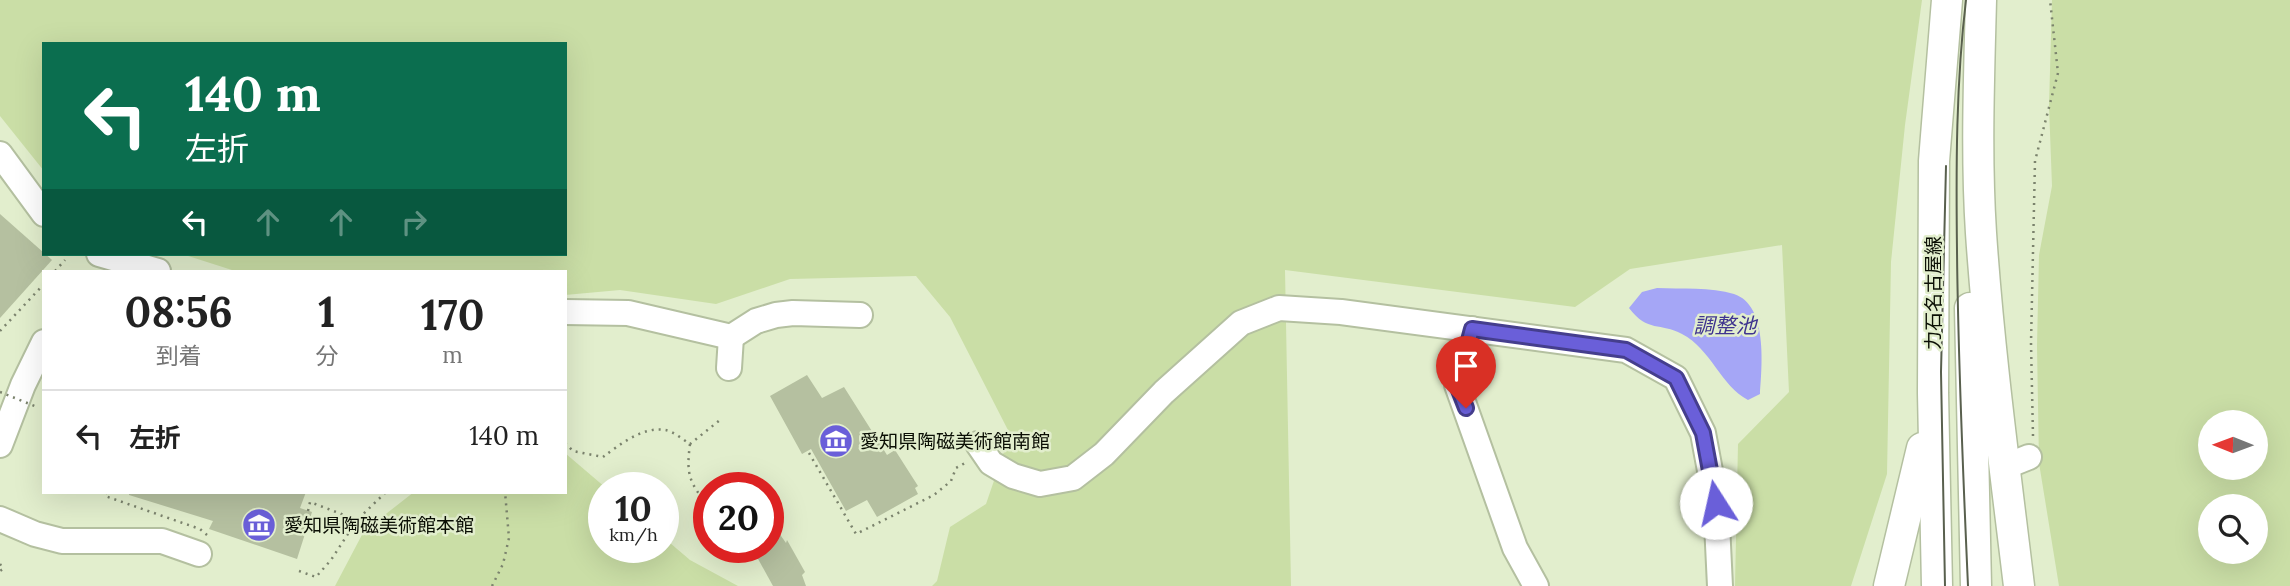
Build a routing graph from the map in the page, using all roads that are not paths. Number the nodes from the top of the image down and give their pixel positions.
1 (1947, 0) edge
2 (1979, 0) edge
3 (0, 154) edge
4 (42, 211) edge
5 (93, 256) edge
6 (104, 256) edge
7 (75, 266) edge
8 (154, 270) edge
9 (567, 312) edge
10 (860, 315) dead end
11 (1472, 329) junction
12 (731, 337) junction
13 (42, 346) edge
14 (729, 368) dead end
15 (1933, 393) junction
16 (0, 445) edge
17 (971, 453) road end
18 (0, 519) edge
19 (203, 545) road end
20 (1536, 586) edge
21 (1720, 586) edge
22 (1889, 586) edge
23 (1937, 586) edge
24 (1976, 586) edge
25 (2019, 586) edge

1 - 15 main road, 力石名古屋線
2 - 24 main road, 力石名古屋線
2 - 25 main road
3 - 4 lane
5 - 7 lane
6 - 8 lane
9 - 12 lane
10 - 12 lane
11 - 17 lane
11 - 20 lane
11 - 21 lane
12 - 14 lane
13 - 16 lane
15 - 22 main road
15 - 23 main road, 力石名古屋線
18 - 19 lane

